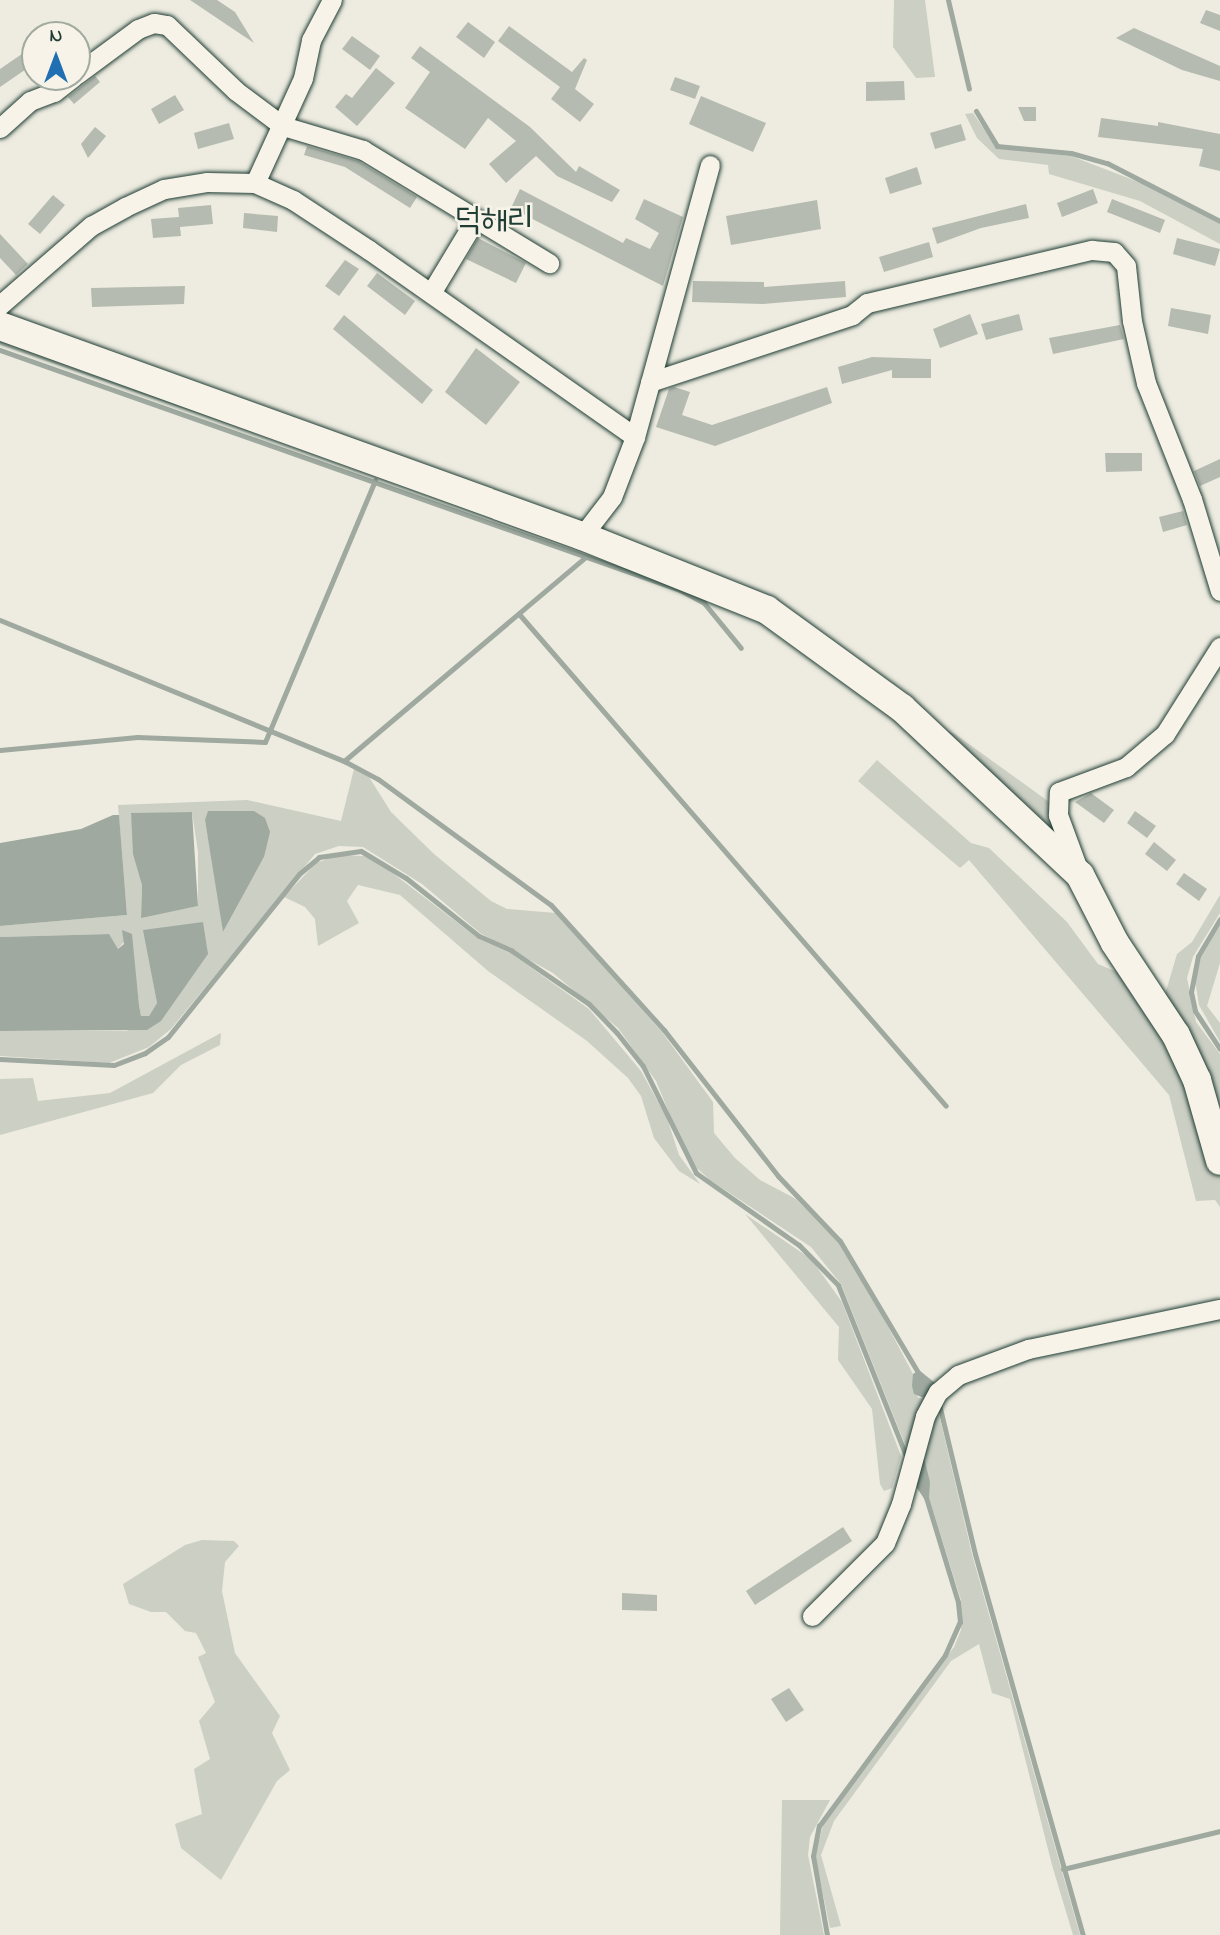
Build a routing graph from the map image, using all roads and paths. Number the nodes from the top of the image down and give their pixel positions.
1 (332, 0) edge
2 (91, 64) edge
3 (55, 91) edge
4 (283, 126) junction
5 (0, 128) edge
6 (710, 165) dead end
7 (255, 183) junction
8 (475, 220) junction
9 (550, 263) dead end
10 (431, 293) junction
11 (0, 305) edge
12 (0, 326) edge
13 (650, 382) junction
14 (635, 437) junction
15 (582, 536) junction
16 (1220, 591) edge
17 (1220, 647) edge
18 (1080, 875) junction
19 (1220, 1161) edge
20 (1220, 1309) edge
21 (812, 1616) dead end

1 - 4 street
2 - 4 street
3 - 5 street
4 - 7 street
4 - 8 street
6 - 13 street
7 - 10 street
7 - 11 street
8 - 9 street
8 - 10 street
10 - 14 street
12 - 15 street
13 - 14 street
13 - 16 street
14 - 15 street
15 - 18 street
17 - 18 street
18 - 19 street
20 - 21 street

